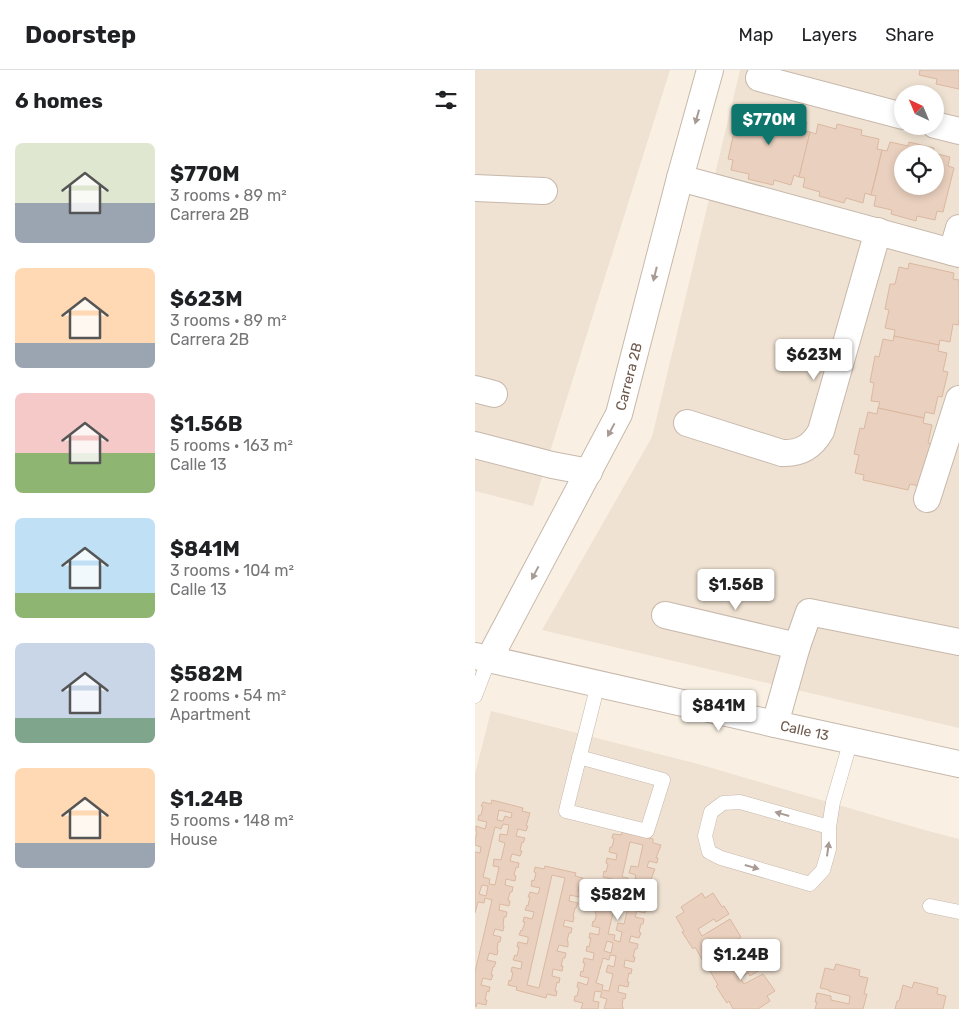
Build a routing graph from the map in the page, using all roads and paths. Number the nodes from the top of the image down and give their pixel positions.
1 (710, 70) edge
2 (759, 78) dead end
3 (894, 114) edge
4 (944, 127) edge
5 (959, 131) edge
6 (680, 178) junction
7 (475, 188) edge
8 (544, 191) dead end
9 (878, 232) junction
10 (957, 245) edge
11 (959, 399) edge
12 (687, 424) dead end
13 (475, 445) edge
14 (589, 472) junction
15 (927, 499) dead end
16 (665, 616) dead end
17 (959, 642) edge
18 (797, 646) junction
19 (482, 657) edge
20 (597, 683) junction
21 (475, 696) edge
22 (775, 724) junction
23 (851, 740) junction
24 (579, 758) junction
25 (959, 764) edge
26 (829, 827) junction
27 (929, 906) dead end
28 (959, 912) edge

1 -> 6 street, Carrera 2B
2 - 3 street
4 - 5 street
6 - 9 street
6 -> 14 street, Carrera 2B
7 - 8 street
9 - 10 street
9 - 12 street
11 - 15 street
13 - 14 street
14 -> 19 street, Carrera 2B
16 - 18 street
17 - 18 street
18 - 22 street
19 - 20 street, Calle 13
19 - 21 lane
20 - 22 street, Calle 13
20 - 24 lane
22 - 23 street, Calle 13
23 - 25 street, Calle 13
23 - 26 lane
24 - 24 lane
26 -> 26 lane
27 - 28 lane

